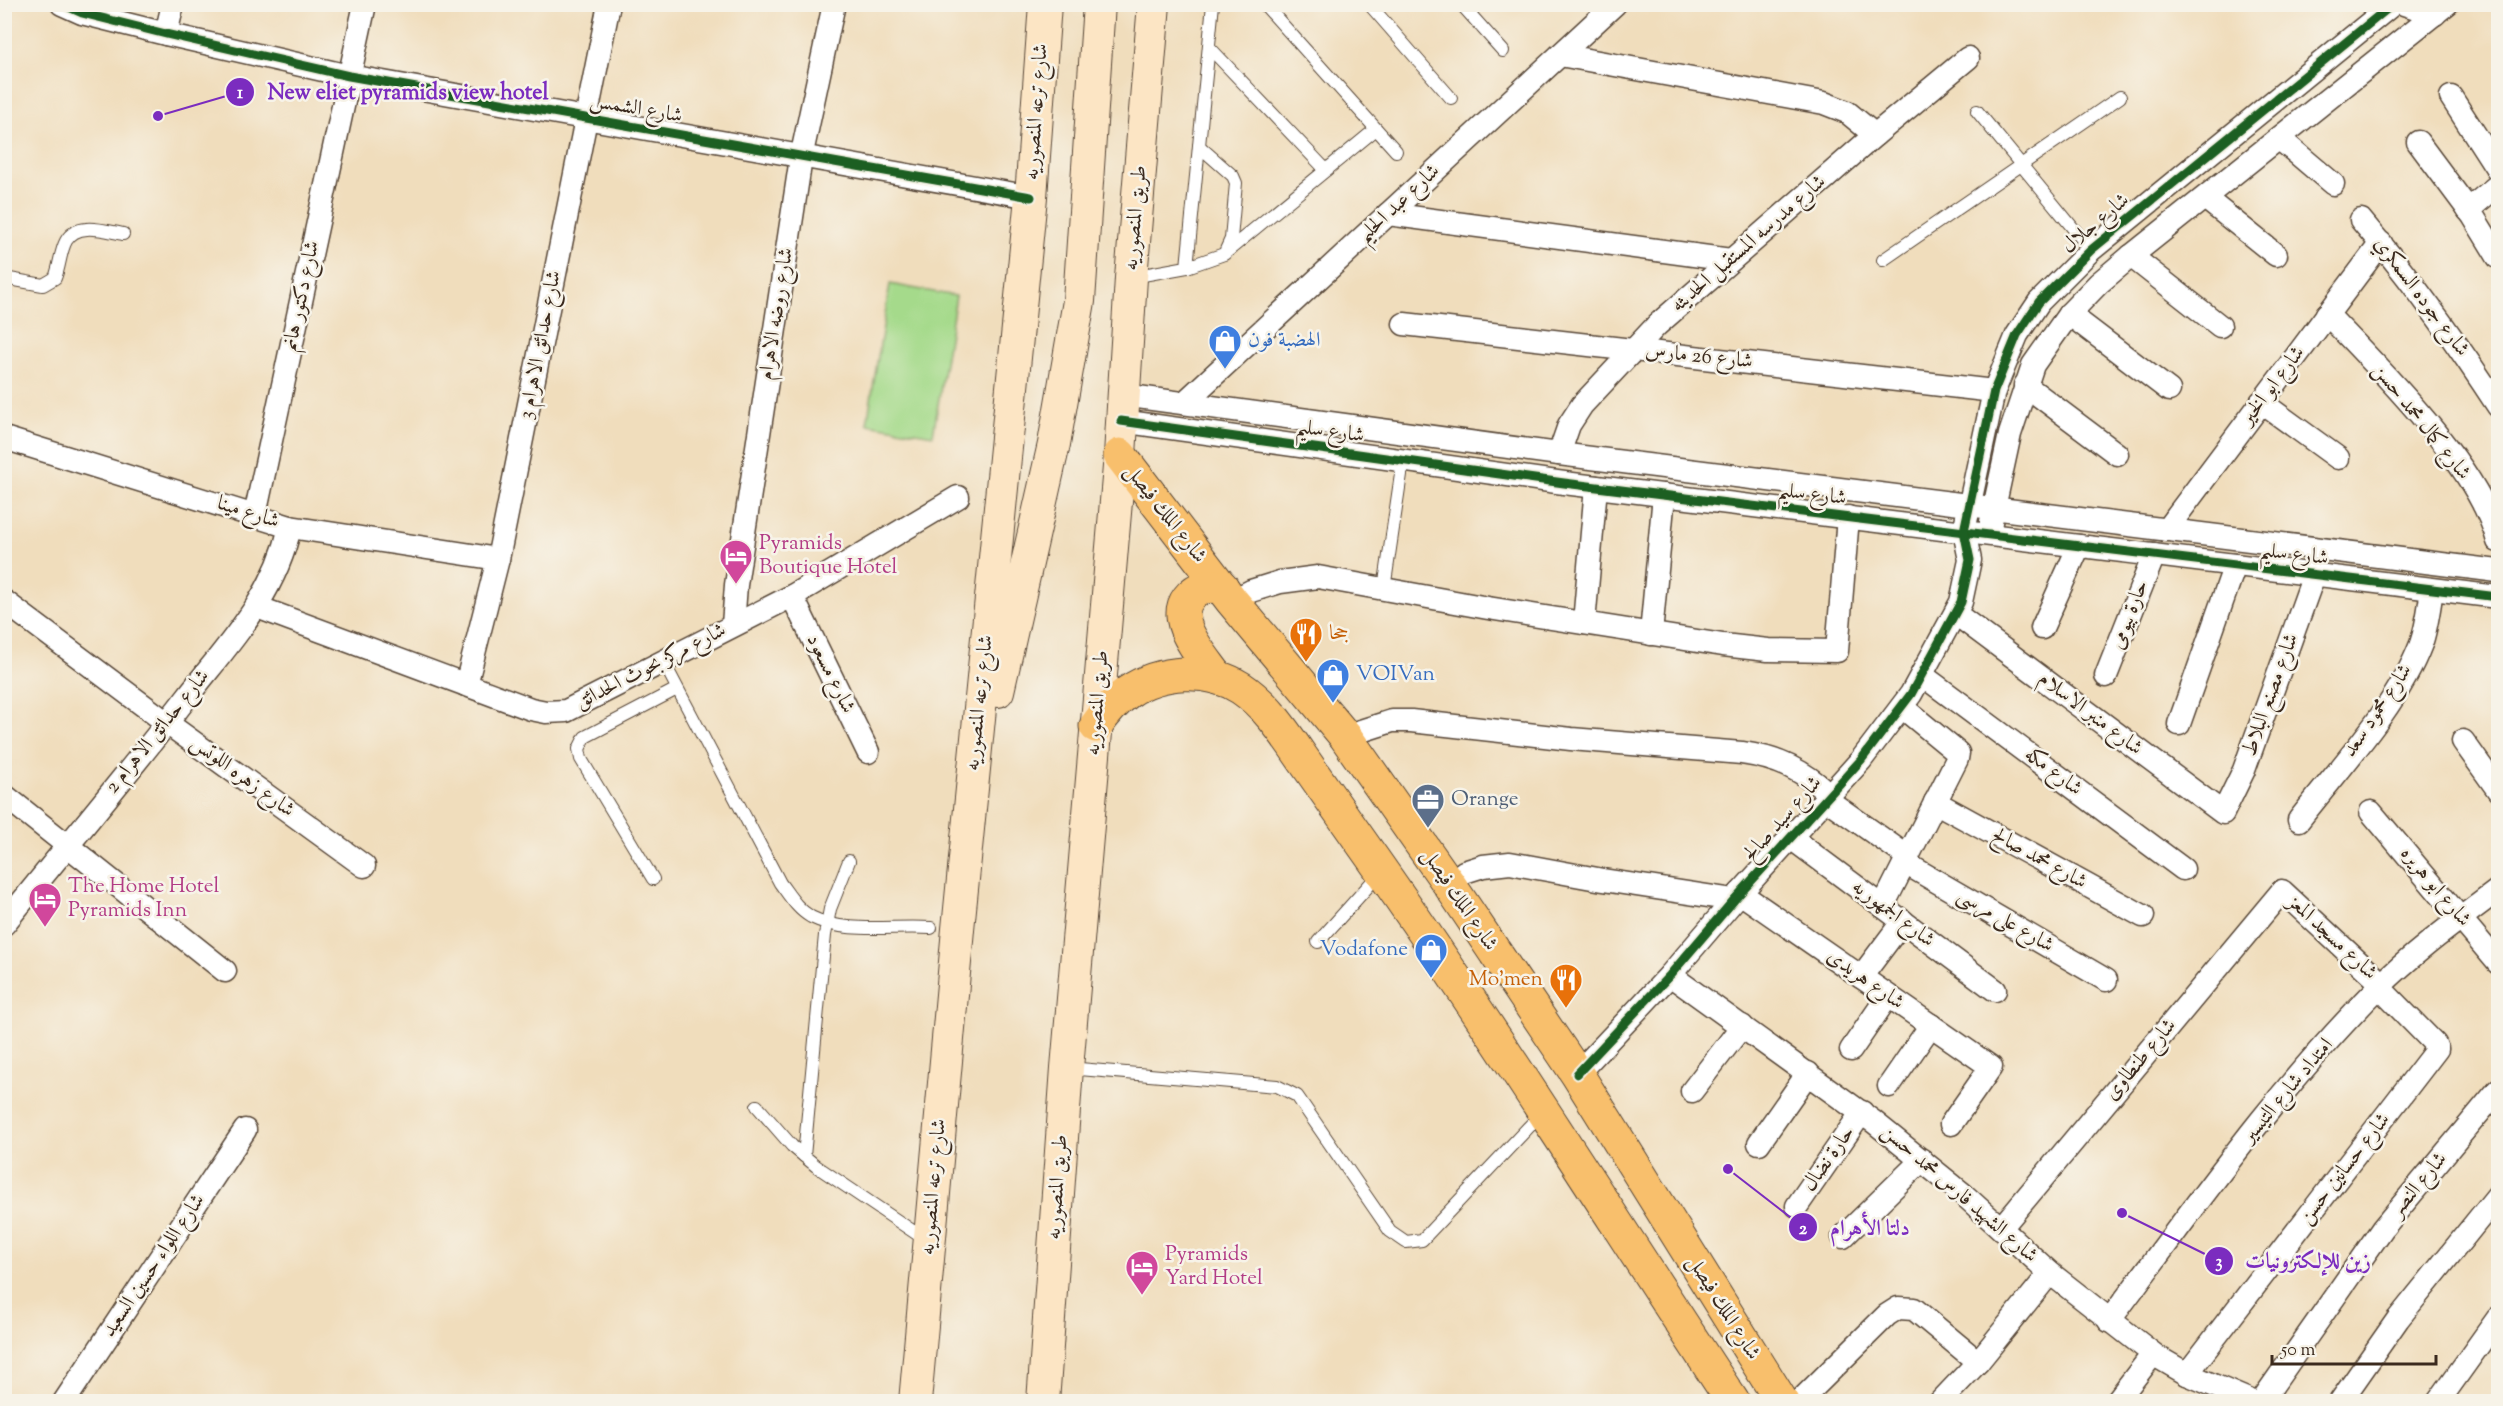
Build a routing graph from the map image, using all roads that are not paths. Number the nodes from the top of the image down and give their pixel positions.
1 (62, 4) edge
2 (173, 4) edge
3 (365, 4) edge
4 (609, 4) edge
5 (834, 4) edge
6 (1045, 4) edge
7 (1099, 4) edge
8 (1154, 4) edge
9 (1213, 4) edge
10 (1264, 4) edge
11 (1369, 4) edge
12 (1461, 4) edge
13 (1614, 4) edge
14 (2393, 4) edge
15 (2403, 4) edge
16 (2441, 9) edge
17 (166, 34) junction
18 (1209, 47) junction
19 (1503, 51) dead end
20 (1560, 55) junction
21 (1968, 58) dead end
22 (349, 76) junction
23 (2120, 97) dead end
24 (2451, 97) dead end
25 (1452, 98) dead end
26 (1977, 111) dead end
27 (586, 119) junction
28 (1376, 129) junction
29 (1875, 135) junction
30 (2280, 139) junction
31 (2418, 142) dead end
32 (1199, 146) junction
33 (1396, 151) dead end
34 (801, 158) junction
35 (2021, 165) junction
36 (1326, 170) junction
37 (2499, 170) edge
38 (2333, 184) dead end
39 (2499, 185) edge
40 (1031, 197) junction
41 (2205, 198) junction
42 (2468, 210) junction
43 (1389, 214) junction
44 (2361, 220) dead end
45 (123, 234) dead end
46 (2381, 243) junction
47 (2091, 250) junction
48 (1224, 254) junction
49 (2276, 255) dead end
50 (2132, 256) junction
51 (2499, 257) edge
52 (1731, 260) junction
53 (1883, 260) dead end
54 (1187, 267) junction
55 (4, 278) edge
56 (1131, 278) junction
57 (2069, 314) junction
58 (2327, 314) junction
59 (1404, 324) dead end
60 (2220, 326) dead end
61 (1632, 350) junction
62 (2025, 385) junction
63 (2169, 390) dead end
64 (1994, 391) junction
65 (2261, 402) junction
66 (1184, 404) junction
67 (2499, 406) edge
68 (1122, 408) junction
69 (4, 438) edge
70 (1559, 454) junction
71 (2117, 454) dead end
72 (1120, 455) junction
73 (2338, 458) dead end
74 (1403, 461) junction
75 (1596, 487) junction
76 (1664, 495) junction
77 (958, 497) dead end
78 (1968, 506) junction
79 (1994, 508) junction
80 (255, 515) junction
81 (1848, 517) junction
82 (290, 527) junction
83 (2166, 530) junction
84 (1964, 531) junction
85 (1988, 534) junction
86 (2499, 541) edge
87 (2079, 546) junction
88 (2154, 555) junction
89 (498, 559) junction
90 (1970, 560) junction
91 (2235, 565) junction
92 (2499, 571) edge
93 (2314, 575) junction
94 (1384, 589) junction
95 (2432, 590) junction
96 (1227, 594) junction
97 (792, 596) junction
98 (2499, 597) edge
99 (4, 601) edge
100 (257, 607) junction
101 (1956, 614) junction
102 (1584, 623) junction
103 (734, 625) junction
104 (2042, 628) dead end
105 (1651, 634) junction
106 (663, 661) junction
107 (1922, 675) junction
108 (2106, 676) dead end
109 (1218, 678) junction
110 (466, 685) junction
111 (677, 689) junction
112 (1902, 707) junction
113 (167, 723) junction
114 (2180, 724) dead end
115 (1096, 726) junction
116 (1345, 736) junction
117 (2463, 741) dead end
118 (976, 749) junction
119 (868, 752) dead end
120 (2495, 778) edge
121 (4, 795) edge
122 (1828, 797) junction
123 (1935, 802) junction
124 (2371, 812) dead end
125 (2223, 813) joint
126 (2299, 820) dead end
127 (1791, 838) junction
128 (68, 845) junction
129 (1906, 860) junction
130 (849, 861) dead end
131 (364, 866) dead end
132 (2183, 869) dead end
133 (1382, 871) junction
134 (653, 879) dead end
135 (1449, 884) junction
136 (2499, 890) edge
137 (2282, 891) joint
138 (1737, 897) junction
139 (1883, 906) junction
140 (2143, 916) dead end
141 (2460, 918) junction
142 (1904, 921) junction
143 (827, 922) junction
144 (4, 924) edge
145 (931, 928) dead end
146 (1318, 942) dead end
147 (2499, 963) edge
148 (225, 971) dead end
149 (1670, 975) junction
150 (1861, 977) junction
151 (2106, 980) dead end
152 (2381, 985) junction
153 (1995, 990) dead end
154 (1888, 996) junction
155 (1931, 1025) junction
156 (1742, 1026) junction
157 (1851, 1050) dead end
158 (2436, 1050) joint
159 (1067, 1068) junction
160 (1808, 1073) junction
161 (1577, 1074) junction
162 (1889, 1086) dead end
163 (2499, 1090) edge
164 (1692, 1092) dead end
165 (757, 1106) dead end
166 (1862, 1112) junction
167 (1543, 1113) junction
168 (1950, 1124) dead end
169 (245, 1130) dead end
170 (1759, 1143) dead end
171 (804, 1156) junction
172 (1922, 1160) junction
173 (2499, 1195) edge
174 (1797, 1206) dead end
175 (2001, 1228) junction
176 (1843, 1237) dead end
177 (929, 1243) junction
178 (2050, 1273) junction
179 (2109, 1321) junction
180 (2497, 1323) edge
181 (2153, 1354) junction
182 (1978, 1362) junction
183 (2187, 1374) junction
184 (64, 1401) edge
185 (915, 1401) edge
186 (1043, 1401) edge
187 (1733, 1401) edge
188 (1782, 1401) edge
189 (1799, 1401) edge
190 (1940, 1401) edge
191 (2116, 1401) edge
192 (2253, 1401) edge
193 (2261, 1401) edge
194 (2340, 1401) edge
195 (2438, 1401) edge

1 - 17 street, شارع الشمس
2 - 17 street
3 - 22 street, شارع دكتور هانم
4 - 27 street, شارع حدائق الاهرام 3
5 - 34 street, شارع روضه الاهرام
6 - 40 main road, شارع ترعه المنصوريه
7 - 118 main road
8 - 56 main road, طريق المنصوريه
9 - 18 lane
10 - 28 lane
11 - 25 lane
12 - 19 lane
13 - 20 street, شارع عبد الحليم
14 - 47 street, شارع جلال
15 - 16 street
16 - 30 street
17 - 22 street, شارع الشمس
18 - 32 lane
18 - 36 lane
20 - 29 street
20 - 43 street, شارع عبد الحليم
21 - 29 street, شارع مدرسه المستقبل الحديثه
22 - 27 street, شارع الشمس
22 - 80 street, شارع دكتور هانم
23 - 35 lane
24 - 37 street
26 - 35 lane
27 - 34 street, شارع الشمس
27 - 89 street, شارع حدائق الاهرام 3
28 - 33 lane
28 - 36 lane
29 - 52 street, شارع مدرسه المستقبل الحديثه
30 - 38 street
30 - 41 street
31 - 42 street
32 - 48 lane
32 - 54 lane
34 - 40 street, شارع الشمس
34 - 103 street, شارع روضه الاهرام
35 - 47 lane
35 - 53 lane
36 - 48 lane
39 - 42 street
40 - 118 main road, شارع ترعه المنصوريه
41 - 49 street
41 - 50 street
42 - 51 street
43 - 52 street
43 - 66 street, شارع عبد الحليم
44 - 46 street, شارع جوده السمكري
45 - 55 lane
46 - 58 street, شارع ابو الخير
46 - 67 street, شارع جوده السمكري
47 - 64 street, شارع جلال
48 - 54 lane
50 - 57 street
50 - 60 street
52 - 61 street, شارع مدرسه المستقبل الحديثه
54 - 56 lane
56 - 68 main road, طريق المنصوريه
57 - 62 street
57 - 63 street
58 - 65 street, شارع ابو الخير
58 - 86 street, شارع كمال محمد حسن
59 - 61 street, شارع 26 مارس
61 - 64 street, شارع 26 مارس
61 - 70 street, شارع مدرسه المستقبل الحديثه
62 - 71 street
62 - 79 street
64 - 78 street, شارع جلال
65 - 73 street
65 - 83 street, شارع ابو الخير
66 - 68 street, شارع سليم
66 - 70 street, شارع سليم
68 - 72 main road, طريق المنصوريه
68 - 74 street, شارع سليم
69 - 80 street, شارع مينا
70 - 78 street, شارع سليم
72 - 96 main road, شارع الملك فيصل
72 - 115 main road, طريق المنصوريه
74 - 75 street, شارع سليم
74 - 94 lane
75 - 76 street, شارع سليم
75 - 102 street
76 - 81 street, شارع سليم
76 - 105 street
77 - 97 street, شارع مركز بحوث الحدائق
78 - 79 street, شارع سليم
78 - 84 street, شارع جلال
79 - 83 street, شارع سليم
79 - 85 street
80 - 82 street, شارع مينا
81 - 84 street, شارع سليم
81 - 105 street
82 - 89 street, شارع مينا
82 - 100 street, شارع حدائق الاهرام 2
83 - 92 street, شارع سليم
84 - 85 street, شارع سليم
84 - 90 street, شارع جلال
85 - 87 street, شارع سليم
85 - 90 street
87 - 88 street, شارع سليم
87 - 104 street
88 - 91 street, شارع سليم
88 - 108 street, حارة بيومى
89 - 110 street, شارع حدائق الاهرام 3
90 - 101 street, شارع سيد صالح
91 - 93 street, شارع سليم
91 - 114 street
93 - 95 street, شارع سليم
93 - 125 street, شارع مصنع البلاط
94 - 96 street
94 - 102 street
95 - 98 street, شارع سليم
95 - 126 street, شارع محمود سعد
96 - 109 main road
96 - 116 main road, شارع الملك فيصل
97 - 103 street, شارع مركز بحوث الحدائق
97 - 119 street, شارع مسعود
99 - 113 street, شارع زهره اللوتس
100 - 110 street, شارع مركز بحوث الحدائق
100 - 113 street, شارع حدائق الاهرام 2
101 - 107 street, شارع سيد صالح
101 - 125 street, شارع منبر الاسلام
102 - 105 street
103 - 106 street, شارع مركز بحوث الحدائق
106 - 110 street, شارع مركز بحوث الحدائق
106 - 111 lane
107 - 112 street, شارع سيد صالح
107 - 132 street, شارع مكه
109 - 115 main road, شارع الملك فيصل
109 - 133 main road, شارع الملك فيصل
111 - 134 lane
111 - 143 lane
112 - 122 street, شارع سيد صالح
112 - 123 street
113 - 128 street, شارع حدائق الاهرام 2
113 - 131 street, شارع زهره اللوتس
115 - 159 main road, طريق المنصوريه
116 - 122 street, شارع على مرسى
116 - 135 main road, شارع الملك فيصل
117 - 120 street
118 - 177 main road, شارع ترعه المنصوريه
121 - 128 street
122 - 127 street, شارع سيد صالح
122 - 129 street, شارع على مرسى
123 - 129 street
123 - 140 street, شارع محمد صالح
124 - 141 street, شارع ابو هريره
127 - 138 street, شارع سيد صالح
127 - 139 street, شارع الجمهوريه
128 - 144 street, شارع حدائق الاهرام 2
128 - 148 street
129 - 139 street
129 - 151 street, شارع على مرسى
130 - 143 lane
133 - 146 lane
133 - 167 main road, شارع الملك فيصل
135 - 138 street
135 - 161 main road, شارع الملك فيصل
136 - 141 street, امتداد شارع التيسير
137 - 152 street, شارع مسجد المعز
137 - 175 street, شارع طنطاوى
138 - 149 street, شارع سيد صالح
138 - 150 street, شارع هريدى
139 - 142 street, شارع الجمهوريه
141 - 147 street, شارع ابو هريره
141 - 152 street, امتداد شارع التيسير
142 - 150 street
142 - 153 street, شارع الجمهوريه
143 - 145 lane
143 - 171 lane
149 - 156 street, شارع الشهيد فارس محمد حسن
149 - 161 street, شارع سيد صالح
150 - 154 street, شارع هريدى
152 - 158 street, شارع مسجد المعز
152 - 179 street, امتداد شارع التيسير
154 - 155 street, شارع هريدى
154 - 157 street
155 - 162 street
155 - 168 street, شارع هريدى
156 - 160 street, شارع الشهيد فارس محمد حسن
156 - 164 street
158 - 183 street, شارع حسانين حسن
159 - 167 lane
159 - 186 main road, طريق المنصوريه
160 - 166 street, شارع الشهيد فارس محمد حسن
160 - 170 street
161 - 188 main road, شارع الملك فيصل
163 - 193 street, شارع النصر
165 - 171 lane
166 - 172 street, شارع الشهيد فارس محمد حسن
166 - 174 street, حارة نضال
167 - 187 main road, شارع الملك فيصل
169 - 184 street, شارع اللواء حسين السعيد
171 - 177 lane
172 - 175 street, شارع الشهيد فارس محمد حسن
172 - 176 street
173 - 194 street
175 - 178 street, شارع الشهيد فارس محمد حسن
177 - 185 main road, شارع ترعه المنصوريه
178 - 179 street, شارع الشهيد فارس محمد حسن
178 - 182 street
179 - 181 street, شارع الشهيد فارس محمد حسن
180 - 195 street
181 - 183 street, شارع الشهيد فارس محمد حسن
181 - 191 street
182 - 189 street
182 - 190 street
183 - 192 street, شارع الشهيد فارس محمد حسن

